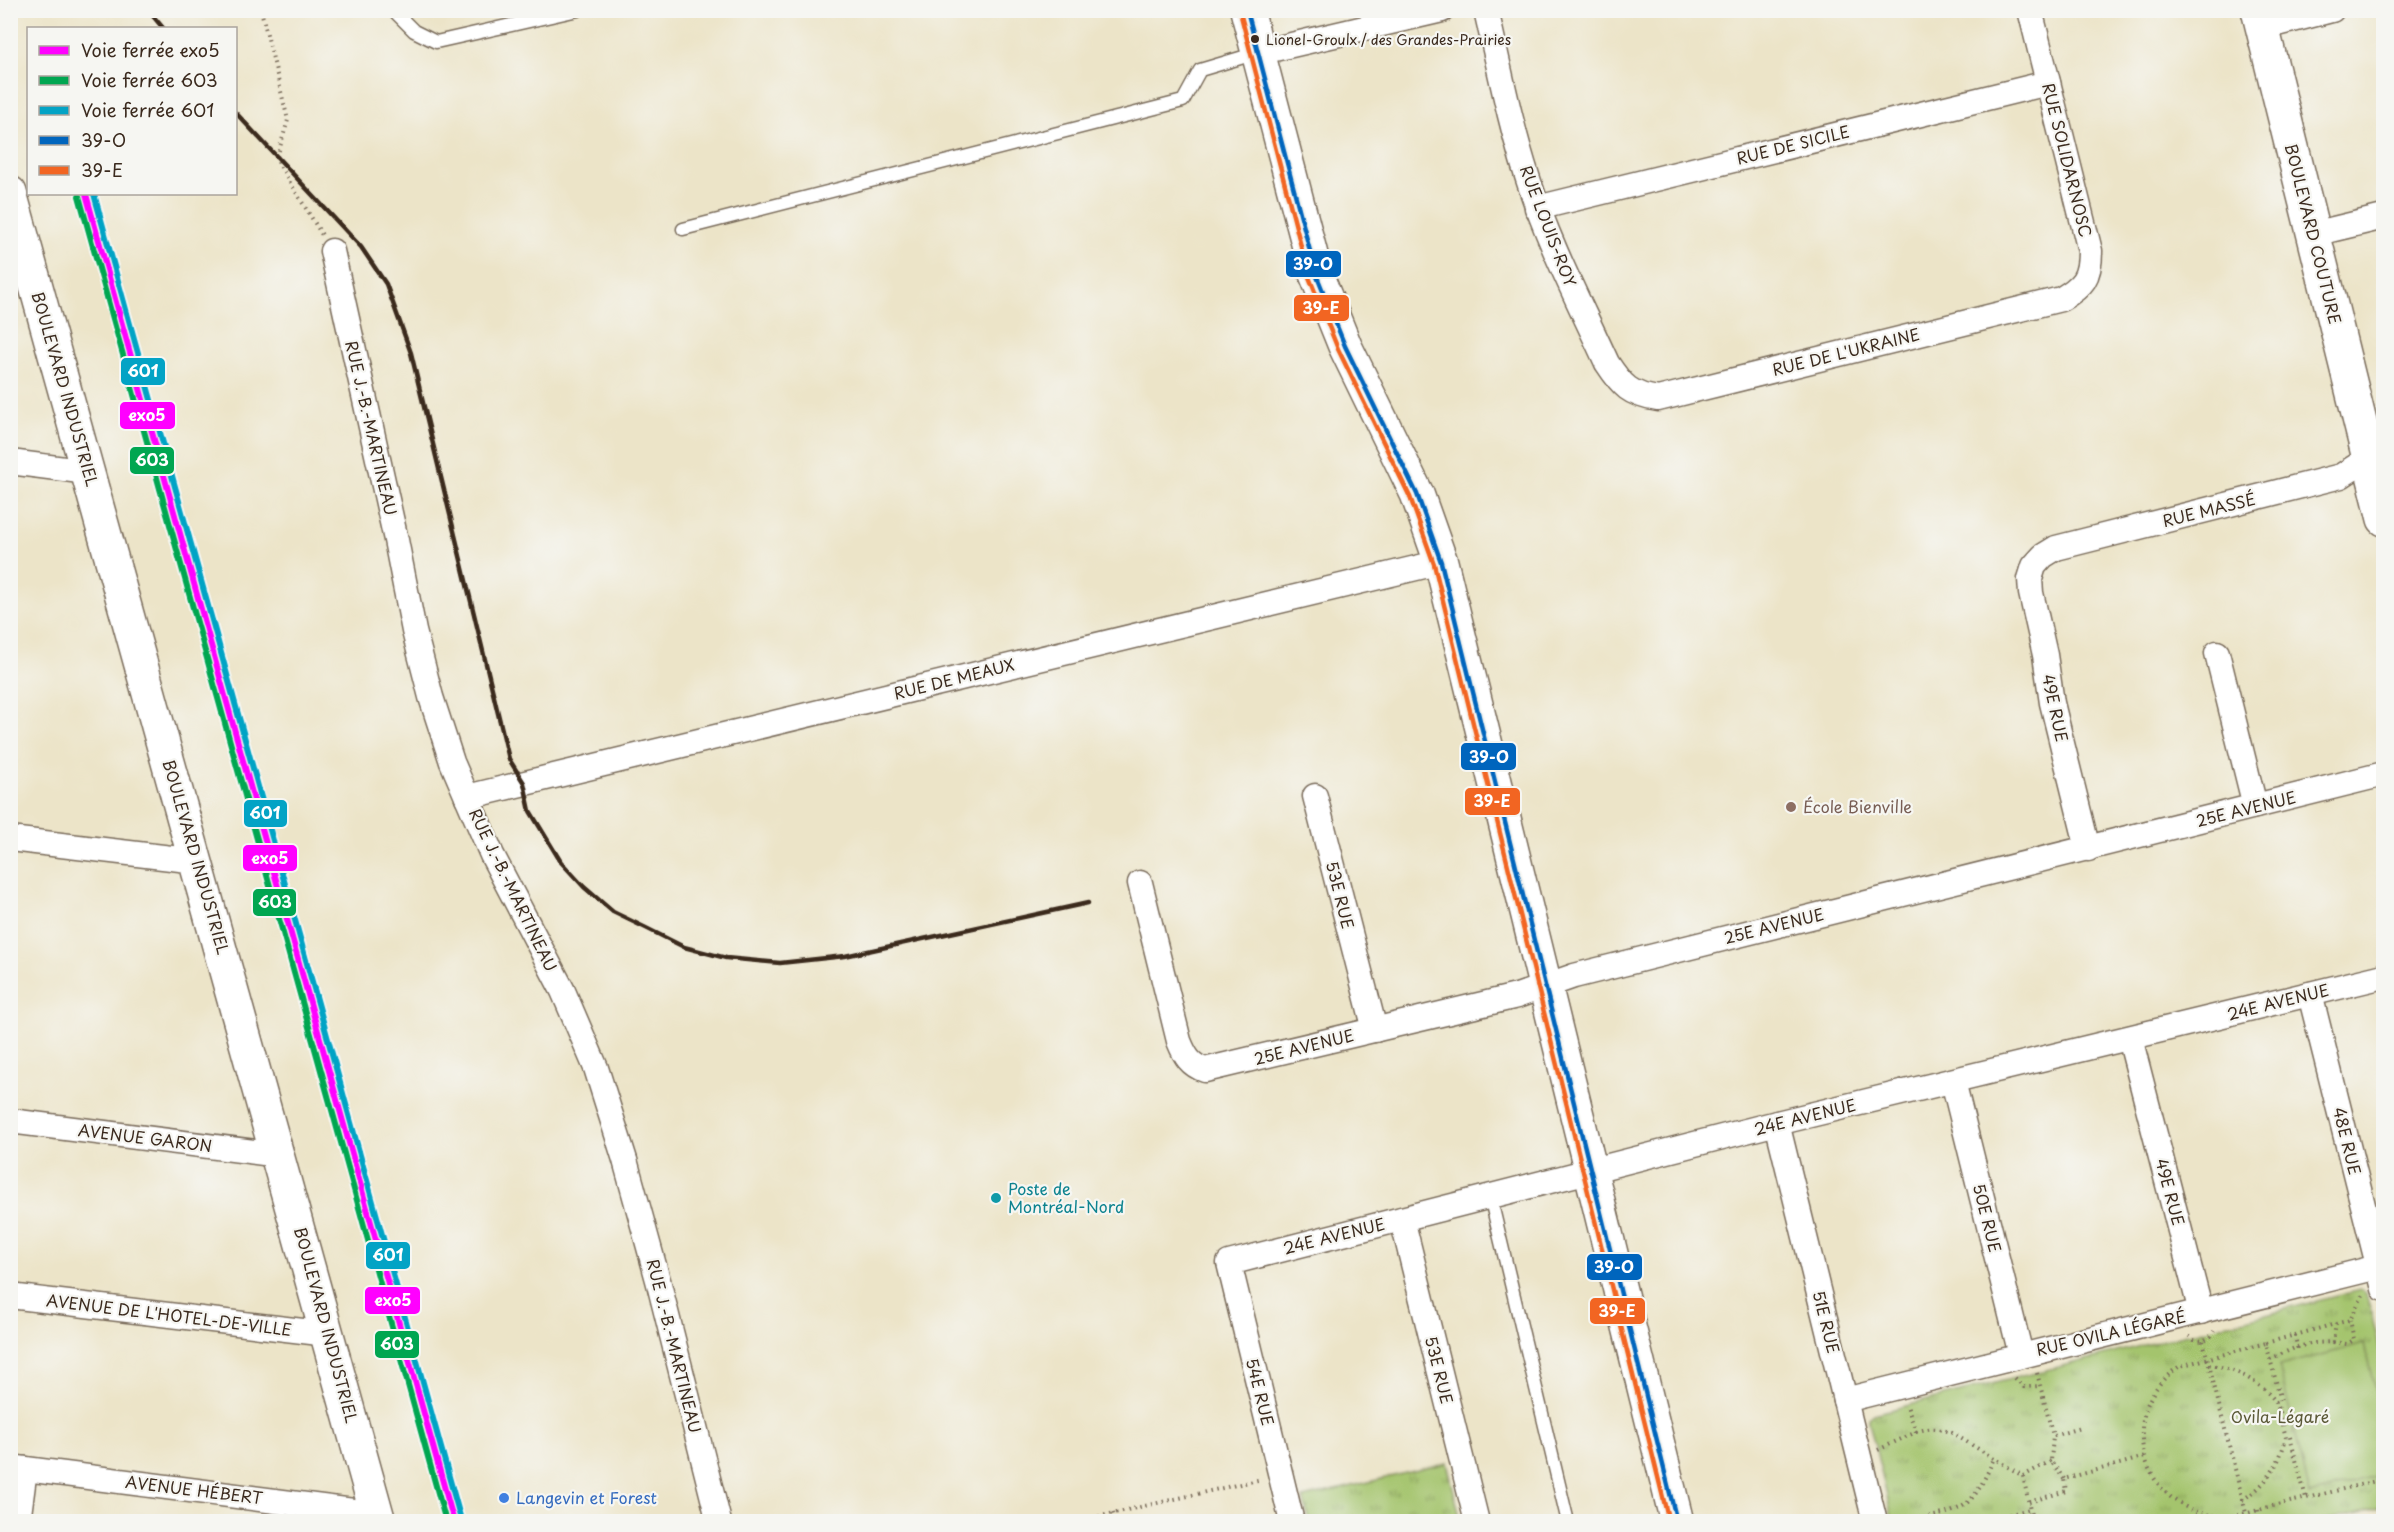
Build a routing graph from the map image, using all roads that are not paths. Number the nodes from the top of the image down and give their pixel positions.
1 (396, 10) edge
2 (578, 10) edge
3 (1247, 10) edge
4 (1442, 10) edge
5 (1486, 10) edge
6 (2030, 10) edge
7 (2332, 10) edge
8 (2260, 19) edge
9 (1257, 54) junction
10 (2048, 83) junction
11 (10, 193) edge
12 (1537, 208) junction
13 (2384, 217) edge
14 (683, 229) dead end
15 (2313, 234) junction
16 (332, 251) road end
17 (2061, 299) joint
18 (1632, 392) joint
19 (2376, 453) edge
20 (10, 462) edge
21 (88, 472) junction
22 (2384, 519) edge
23 (1441, 562) junction
24 (2034, 566) joint
25 (2217, 653) dead end
26 (2384, 774) edge
27 (1315, 796) dead end
28 (467, 797) junction
29 (2255, 806) junction
30 (10, 839) edge
31 (2088, 849) junction
32 (197, 861) junction
33 (1140, 883) dead end
34 (2384, 976) edge
35 (1545, 985) junction
36 (2310, 994) junction
37 (1375, 1030) junction
38 (2130, 1038) junction
39 (1953, 1081) junction
40 (10, 1121) edge
41 (1777, 1123) junction
42 (279, 1155) junction
43 (1591, 1171) junction
44 (1490, 1196) junction
45 (1402, 1219) junction
46 (1229, 1263) joint
47 (2381, 1278) edge
48 (10, 1296) edge
49 (2201, 1312) junction
50 (328, 1334) junction
51 (2026, 1354) junction
52 (1845, 1400) junction
53 (18, 1468) edge
54 (378, 1518) edge
55 (18, 1521) edge
56 (719, 1521) edge
57 (1292, 1521) edge
58 (1477, 1521) edge
59 (1568, 1521) edge
60 (1677, 1521) edge
61 (1875, 1521) edge

1 - 2 lane
3 - 9 street
4 - 9 street
5 - 12 street, RUE LOUIS-ROY
6 - 10 street, RUE SOLIDARNOSC
7 - 8 street
8 - 15 street, BOULEVARD COUTURE
9 - 14 lane
9 - 23 street
10 - 12 street, RUE DE SICILE
10 - 17 street, RUE SOLIDARNOSC
11 - 21 street, BOULEVARD INDUSTRIEL
12 - 18 street, RUE LOUIS-ROY
13 - 15 street
15 - 19 street, BOULEVARD COUTURE
16 - 28 street, RUE J.-B.-MARTINEAU
17 - 18 street, RUE DE L'UKRAINE
19 - 22 street, BOULEVARD COUTURE
19 - 24 street, RUE MASSÉ
20 - 21 street
21 - 32 street, BOULEVARD INDUSTRIEL
23 - 28 street, RUE DE MEAUX
23 - 35 street
24 - 31 street, 49E RUE
25 - 29 street
26 - 29 street, 25E AVENUE
27 - 37 street, 53E RUE
28 - 56 street, RUE J.-B.-MARTINEAU
29 - 31 street, 25E AVENUE
30 - 32 street
31 - 35 street, 25E AVENUE
32 - 42 street, BOULEVARD INDUSTRIEL
33 - 37 street, 25E AVENUE
34 - 36 street, 24E AVENUE
35 - 37 street, 25E AVENUE
35 - 43 street
36 - 38 street, 24E AVENUE
36 - 47 street, 48E RUE
38 - 39 street, 24E AVENUE
38 - 49 street, 49E RUE
39 - 41 street, 24E AVENUE
39 - 51 street, 50E RUE
40 - 42 street, AVENUE GARON
41 - 43 street, 24E AVENUE
41 - 52 street, 51E RUE
42 - 50 street, BOULEVARD INDUSTRIEL
43 - 44 street, 24E AVENUE
43 - 60 street
44 - 45 street, 24E AVENUE
44 - 59 lane
45 - 46 street, 24E AVENUE
45 - 58 street, 53E RUE
46 - 57 street, 54E RUE
47 - 49 street, RUE OVILA LÉGARÉ
48 - 50 street, AVENUE DE L'HOTEL-DE-VILLE
49 - 51 street, RUE OVILA LÉGARÉ
50 - 54 street, BOULEVARD INDUSTRIEL
51 - 52 street, RUE OVILA LÉGARÉ
52 - 61 street, 51E RUE
53 - 54 street, AVENUE HÉBERT
53 - 55 street

